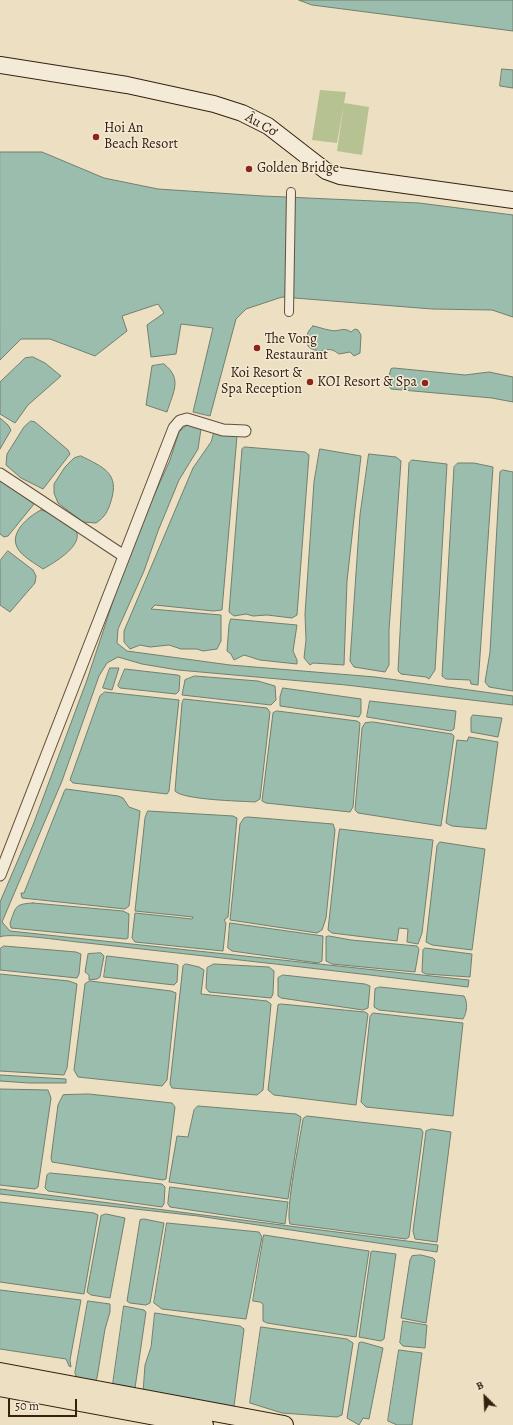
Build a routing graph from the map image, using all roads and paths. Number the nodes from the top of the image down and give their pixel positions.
1 (0, 65) edge
2 (291, 192) dead end
3 (513, 200) edge
4 (289, 312) dead end
5 (245, 431) dead end
6 (0, 474) edge
7 (124, 556) junction
8 (0, 875) edge
9 (0, 1372) edge
10 (0, 1387) edge
11 (204, 1425) edge
12 (284, 1425) edge

1 - 3 main road, Âu Cơ
2 - 4 street
5 - 7 street
6 - 7 street
7 - 8 street
9 - 12 main road
10 - 11 main road

